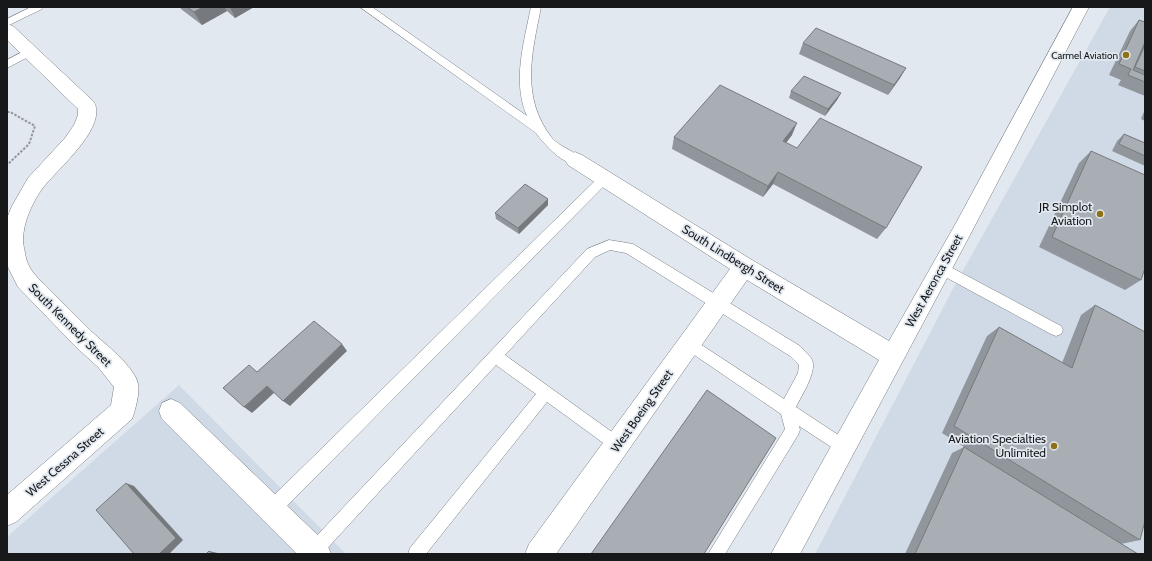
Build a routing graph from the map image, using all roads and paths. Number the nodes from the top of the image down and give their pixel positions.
1 (39, 7) edge
2 (366, 7) edge
3 (536, 7) edge
4 (1081, 7) edge
5 (7, 29) edge
6 (30, 52) junction
7 (7, 64) edge
8 (7, 112) edge
9 (539, 130) junction
10 (576, 160) joint
11 (7, 165) edge
12 (605, 178) junction
13 (744, 267) junction
14 (941, 268) junction
15 (717, 304) junction
16 (1056, 330) dead end
17 (689, 344) junction
18 (495, 356) junction
19 (894, 356) junction
20 (546, 393) junction
21 (787, 409) junction
22 (123, 411) joint
23 (171, 411) dead end
24 (618, 445) junction
25 (844, 447) junction
26 (272, 509) junction
27 (7, 512) edge
28 (316, 552) edge
29 (416, 554) edge
30 (539, 554) edge
31 (716, 554) edge
32 (785, 554) edge

1 - 5 lane
2 - 9 lane
3 - 9 lane
4 - 14 street, West Aeronca Street
5 - 6 street, South Kennedy Street
6 - 7 lane
6 - 22 street, South Kennedy Street
8 - 11 path
9 - 10 lane
10 - 12 street, South Lindbergh Street
12 - 13 street, South Lindbergh Street
12 - 26 lane
13 - 15 street, West Boeing Street
13 - 19 street, South Lindbergh Street
14 - 16 lane
14 - 19 street, West Aeronca Street
15 - 17 street, West Boeing Street
15 - 18 lane
15 - 21 lane
17 - 21 lane
17 - 24 street, West Boeing Street
18 - 20 lane
18 - 28 lane
19 - 25 street, West Aeronca Street
20 - 24 lane
20 - 29 lane
21 - 25 lane
21 - 31 lane
22 - 27 street, West Cessna Street
23 - 26 street
24 - 30 street, West Boeing Street
25 - 32 street, West Aeronca Street
26 - 28 street

